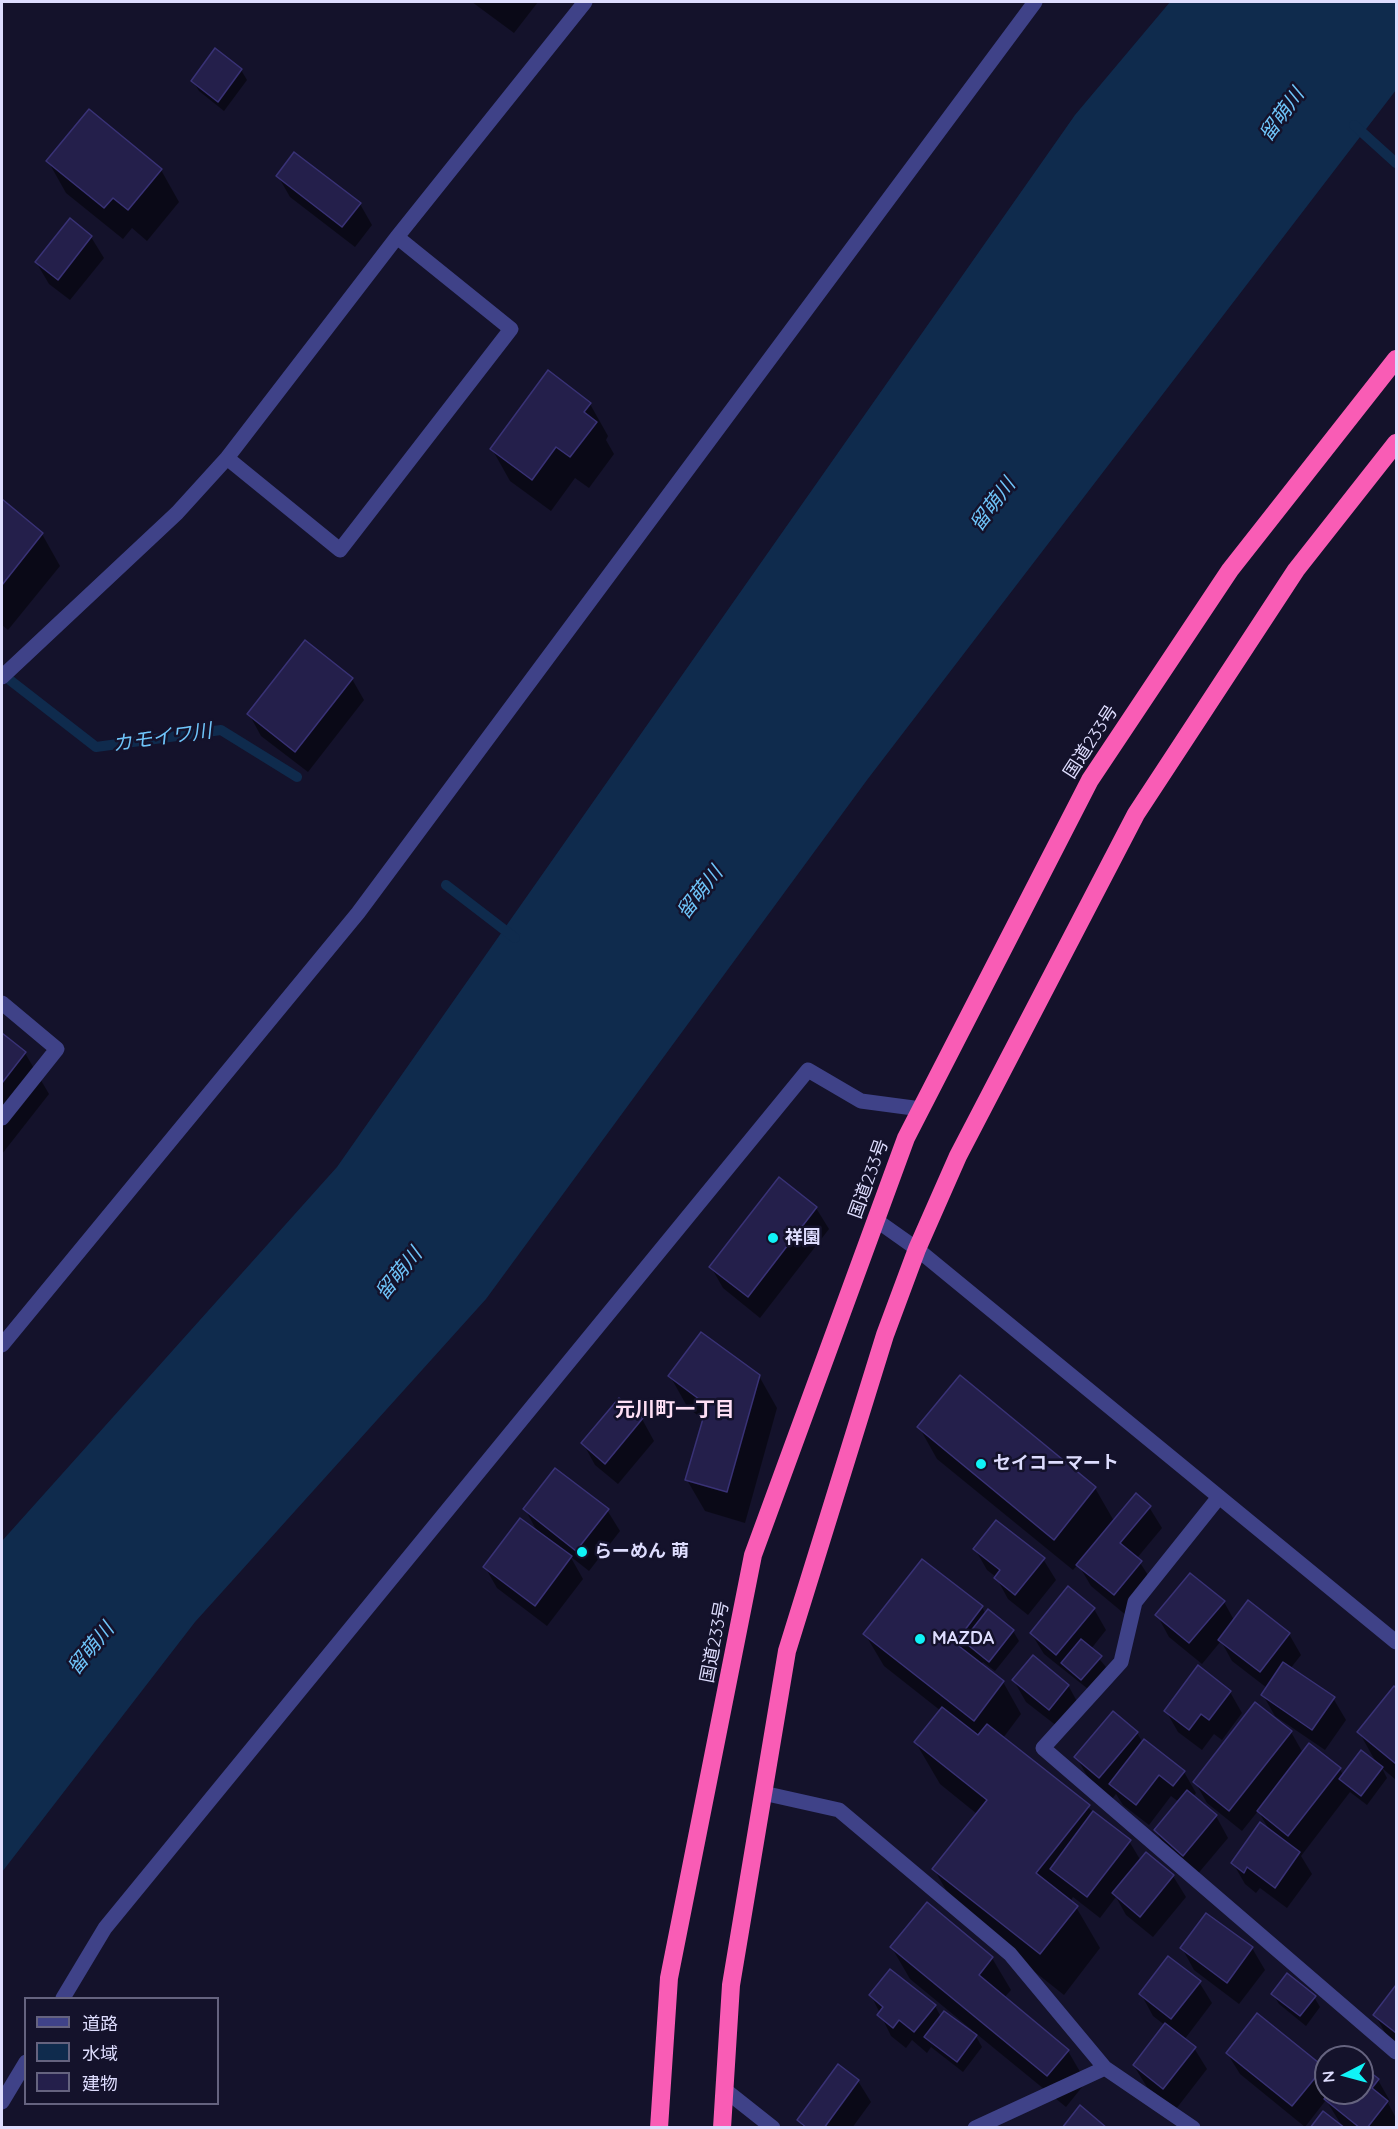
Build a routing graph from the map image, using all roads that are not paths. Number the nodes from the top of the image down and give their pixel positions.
1 (585, 2) edge
2 (1035, 2) edge
3 (397, 237) junction
4 (1396, 360) edge
5 (1396, 443) edge
6 (227, 458) junction
7 (2, 677) edge
8 (2, 1003) edge
9 (921, 1109) junction
10 (2, 1118) edge
11 (876, 1220) junction
12 (917, 1249) junction
13 (2, 1345) edge
14 (1219, 1497) junction
15 (1396, 1642) edge
16 (763, 1793) junction
17 (64, 1997) edge
18 (1396, 2052) edge
19 (24, 2065) edge
20 (1105, 2068) junction
21 (725, 2090) junction
22 (2, 2102) edge
23 (659, 2127) edge
24 (722, 2127) edge
25 (772, 2127) edge
26 (975, 2127) edge
27 (1193, 2127) edge

1 - 3 street
2 - 13 street
3 - 6 street
3 - 6 street
4 - 9 highway, 国道233号
5 - 12 highway
6 - 7 street
8 - 10 street
9 - 11 highway, 国道233号
9 - 17 street
11 - 12 street
11 - 23 highway, 国道233号
12 - 14 street
12 - 16 highway
14 - 15 street
14 - 18 street
16 - 20 street
16 - 21 highway
19 - 22 street
20 - 26 street
20 - 27 street
21 - 24 highway
21 - 25 street

